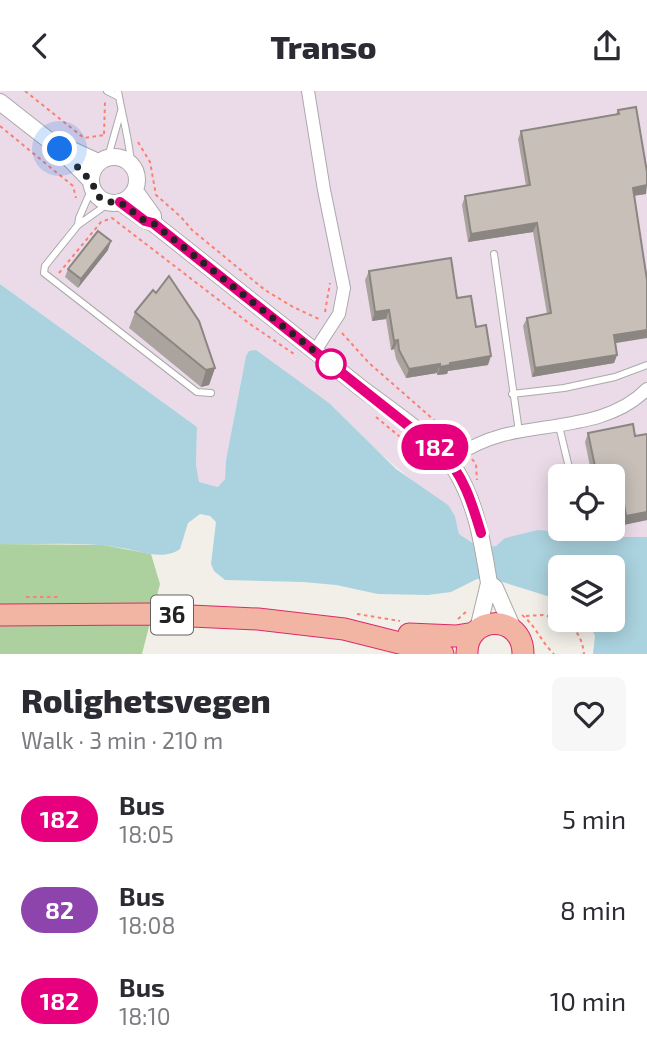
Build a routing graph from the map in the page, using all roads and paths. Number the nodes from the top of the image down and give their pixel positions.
1 (25, 91) edge
2 (107, 91) edge
3 (308, 91) edge
4 (118, 94) edge
5 (105, 100) dead end
6 (0, 102) edge
7 (121, 111) junction
8 (0, 126) edge
9 (104, 135) dead end
10 (84, 138) dead end
11 (60, 149) junction
12 (103, 160) junction
13 (131, 163) junction
14 (92, 185) junction
15 (73, 186) dead end
16 (135, 191) junction
17 (156, 195) dead end
18 (114, 208) junction
19 (153, 223) junction
20 (78, 225) junction
21 (494, 254) dead end
22 (53, 281) junction
23 (332, 327) junction
24 (315, 351) junction
25 (296, 355) dead end
26 (647, 365) edge
27 (647, 389) edge
28 (211, 393) dead end
29 (512, 394) junction
30 (377, 418) dead end
31 (559, 426) junction
32 (519, 432) junction
33 (464, 450) junction
34 (568, 464) edge
35 (445, 466) junction
36 (478, 484) dead end
37 (489, 583) junction
38 (0, 615) edge
39 (548, 616) edge
40 (344, 629) junction
41 (476, 631) junction
42 (577, 632) edge
43 (524, 640) edge
44 (443, 654) edge
45 (467, 654) edge
46 (584, 654) edge

1 - 10 path
2 - 4 lane
3 - 23 street
4 - 7 lane
5 - 9 path
6 - 11 street
7 - 12 lane
7 - 13 lane
8 - 15 path
11 - 12 street
11 - 14 street
12 - 13 street
12 - 14 street
13 - 16 street
14 - 18 street
14 - 20 lane
16 - 18 street
16 - 19 street
17 - 23 path
18 - 19 street
18 - 20 lane
18 - 22 path
18 - 25 path
19 - 24 street
20 - 22 lane
21 - 29 lane
22 - 28 lane
23 - 24 street
23 - 33 path
24 - 35 street
26 - 29 lane
27 - 31 street
29 - 32 lane
30 - 35 path
31 - 32 street
31 - 34 lane
32 - 33 street
33 - 35 street
33 - 36 path
35 - 37 street
37 - 41 street
37 - 43 street
38 - 40 highway, 36
39 - 43 path
40 - 41 highway, 36
40 - 44 highway, 36
41 - 43 highway, 36
41 - 45 highway
42 - 46 path

